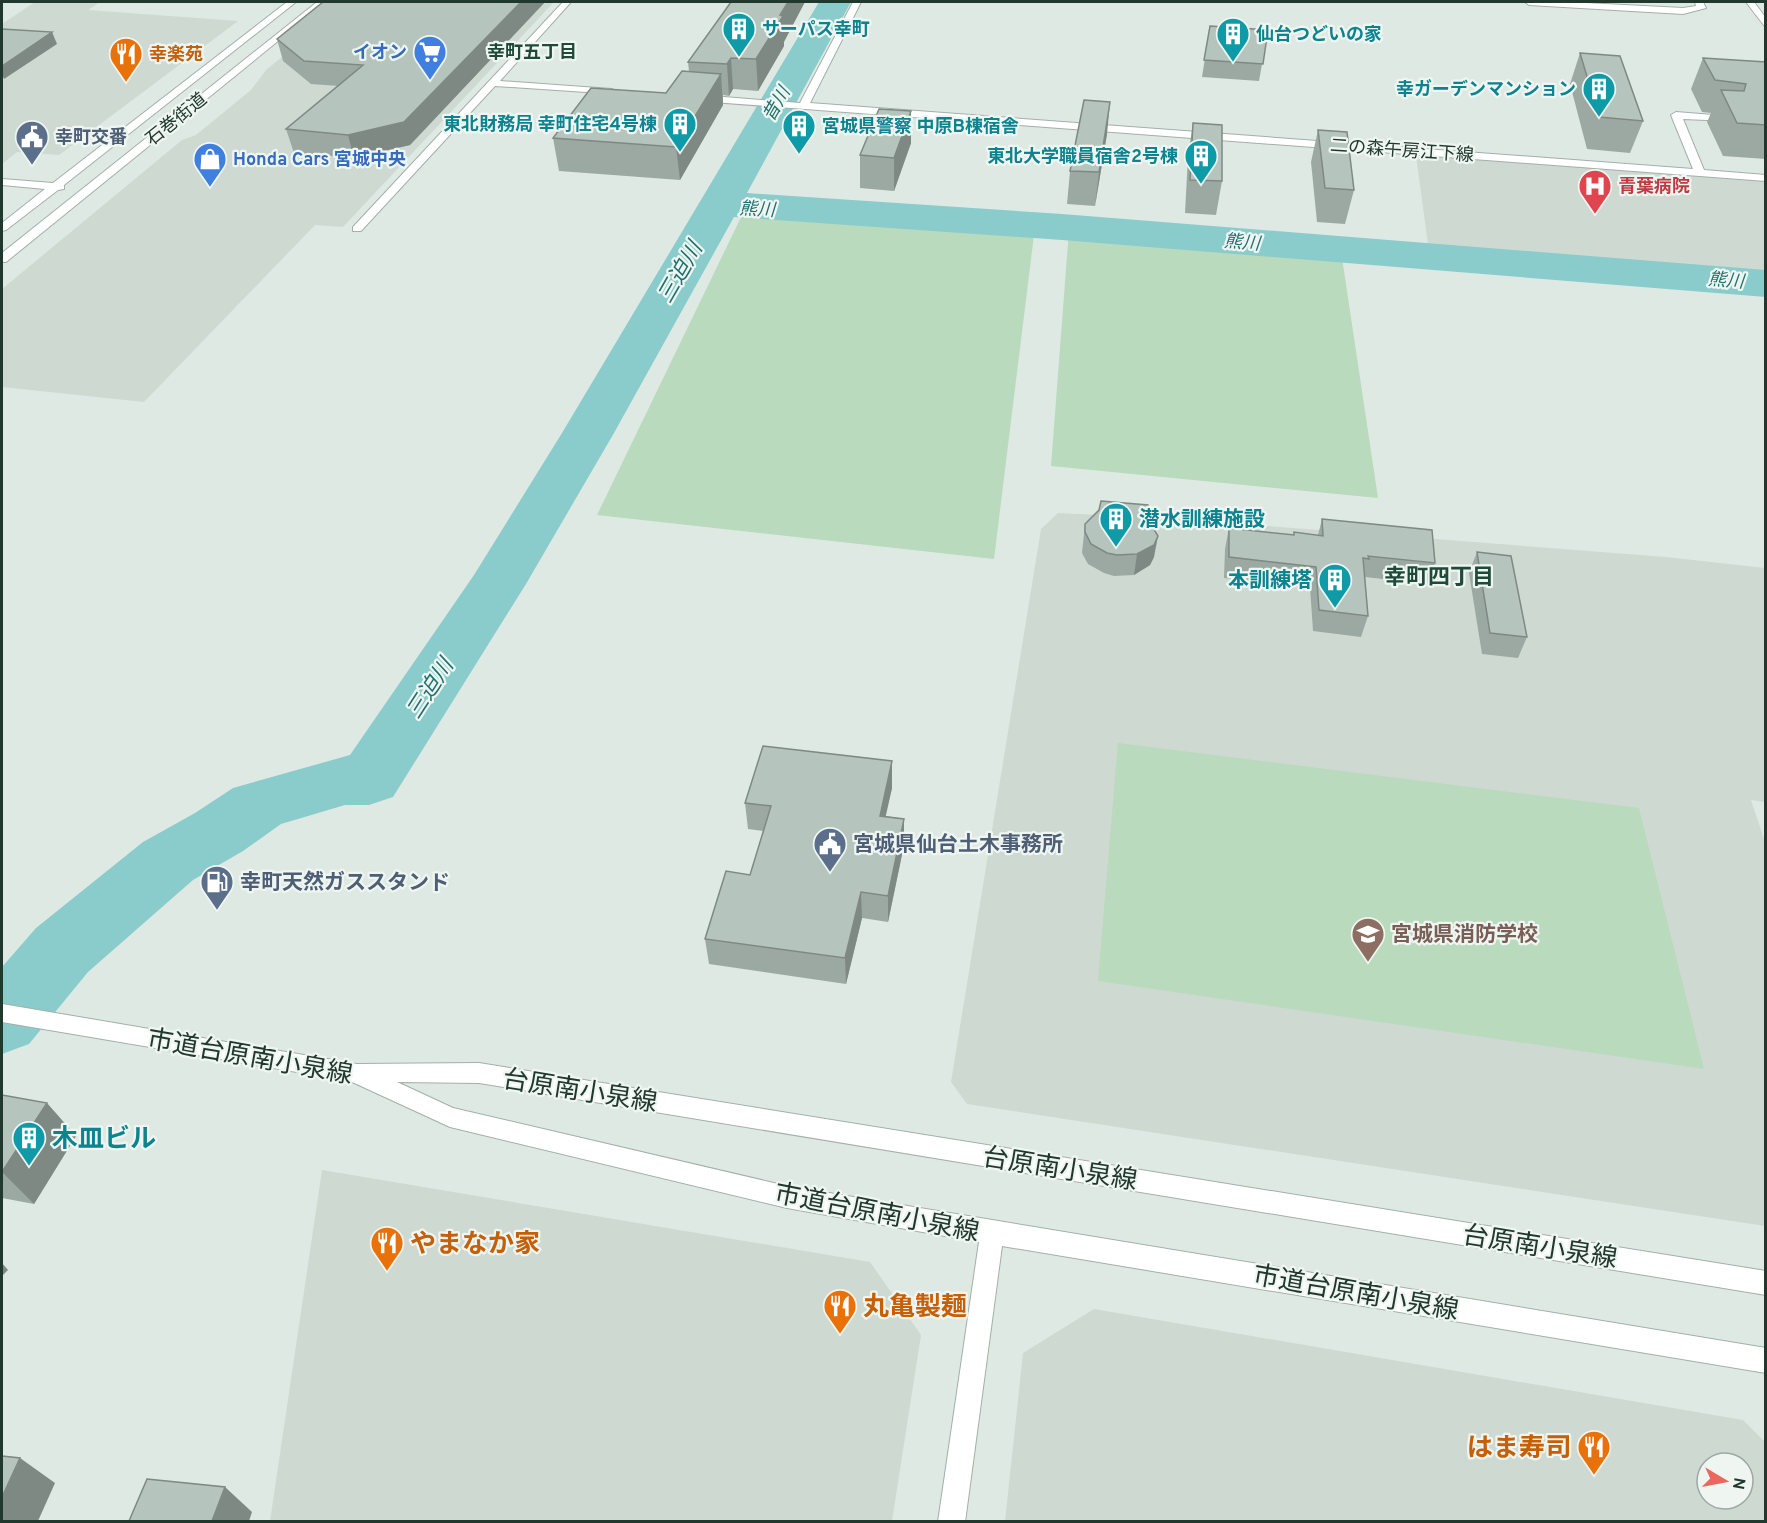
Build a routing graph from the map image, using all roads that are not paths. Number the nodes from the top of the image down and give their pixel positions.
1 (292, 2) edge
2 (322, 2) edge
3 (567, 2) edge
4 (857, 2) edge
5 (1529, 2) edge
6 (1699, 2) edge
7 (1750, 2) edge
8 (1653, 5) edge
9 (1766, 25) edge
10 (492, 83) junction
11 (622, 92) edge
12 (693, 98) edge
13 (803, 106) junction
14 (1726, 119) edge
15 (1700, 173) junction
16 (1766, 178) edge
17 (2, 182) edge
18 (55, 186) junction
19 (88, 189) junction
20 (2, 228) edge
21 (357, 229) dead end
22 (2, 259) edge
23 (2, 1013) edge
24 (353, 1072) junction
25 (992, 1233) junction
26 (1766, 1283) edge
27 (1766, 1361) edge
28 (951, 1521) edge

1 - 18 street, 石巻街道
2 - 19 street, 石巻街道
3 - 10 street
4 - 13 street
5 - 8 street
6 - 8 street
7 - 9 street
10 - 11 street
10 - 21 street
12 - 13 street, 二の森午房江下線
13 - 15 street, 二の森午房江下線
14 - 15 street
15 - 16 street, 二の森午房江下線
17 - 18 street
18 - 19 street
18 - 20 street, 石巻街道
19 - 22 street, 石巻街道
23 - 24 street, 市道台原南小泉線
24 - 25 street, 市道台原南小泉線
24 - 26 street, 台原南小泉線
25 - 27 street, 市道台原南小泉線
25 - 28 street

